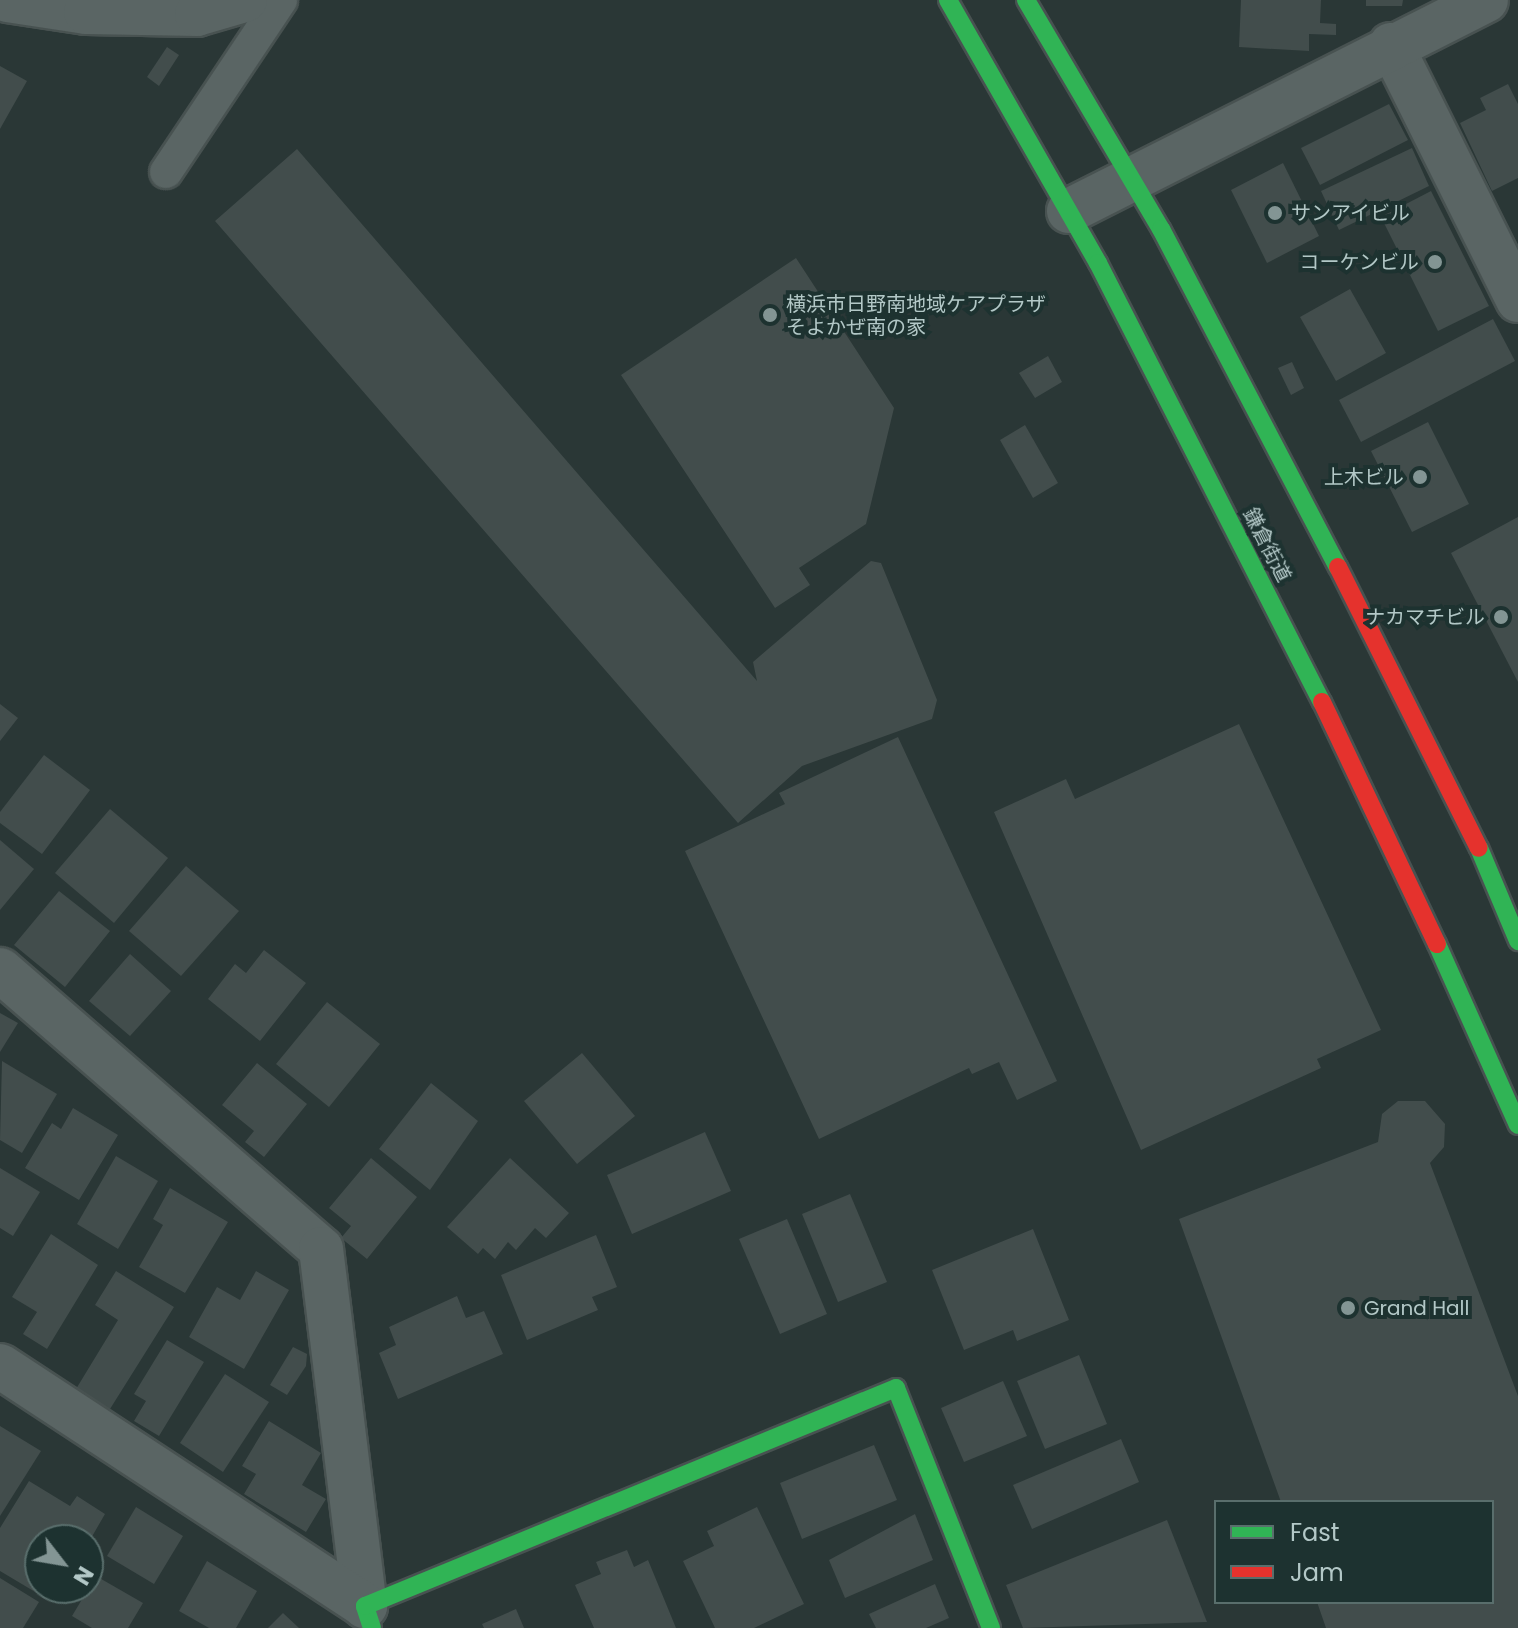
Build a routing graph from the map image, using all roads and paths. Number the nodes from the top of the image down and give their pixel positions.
1 (7, 0) edge
2 (245, 0) edge
3 (281, 0) edge
4 (948, 0) edge
5 (1026, 0) edge
6 (1486, 0) edge
7 (1391, 45) junction
8 (166, 172) dead end
9 (1130, 177) junction
10 (1069, 211) junction
11 (1518, 300) edge
12 (1518, 941) edge
13 (0, 970) edge
14 (1518, 1125) edge
15 (0, 1366) edge
16 (368, 1617) edge
17 (991, 1628) edge

1 - 2 street
3 - 8 lane
4 - 10 main road, 鎌倉街道
5 - 9 main road
6 - 7 street
7 - 9 street
7 - 11 street
9 - 10 street
9 - 12 main road
10 - 14 main road, 鎌倉街道
13 - 16 street
15 - 16 street
16 - 17 main road

